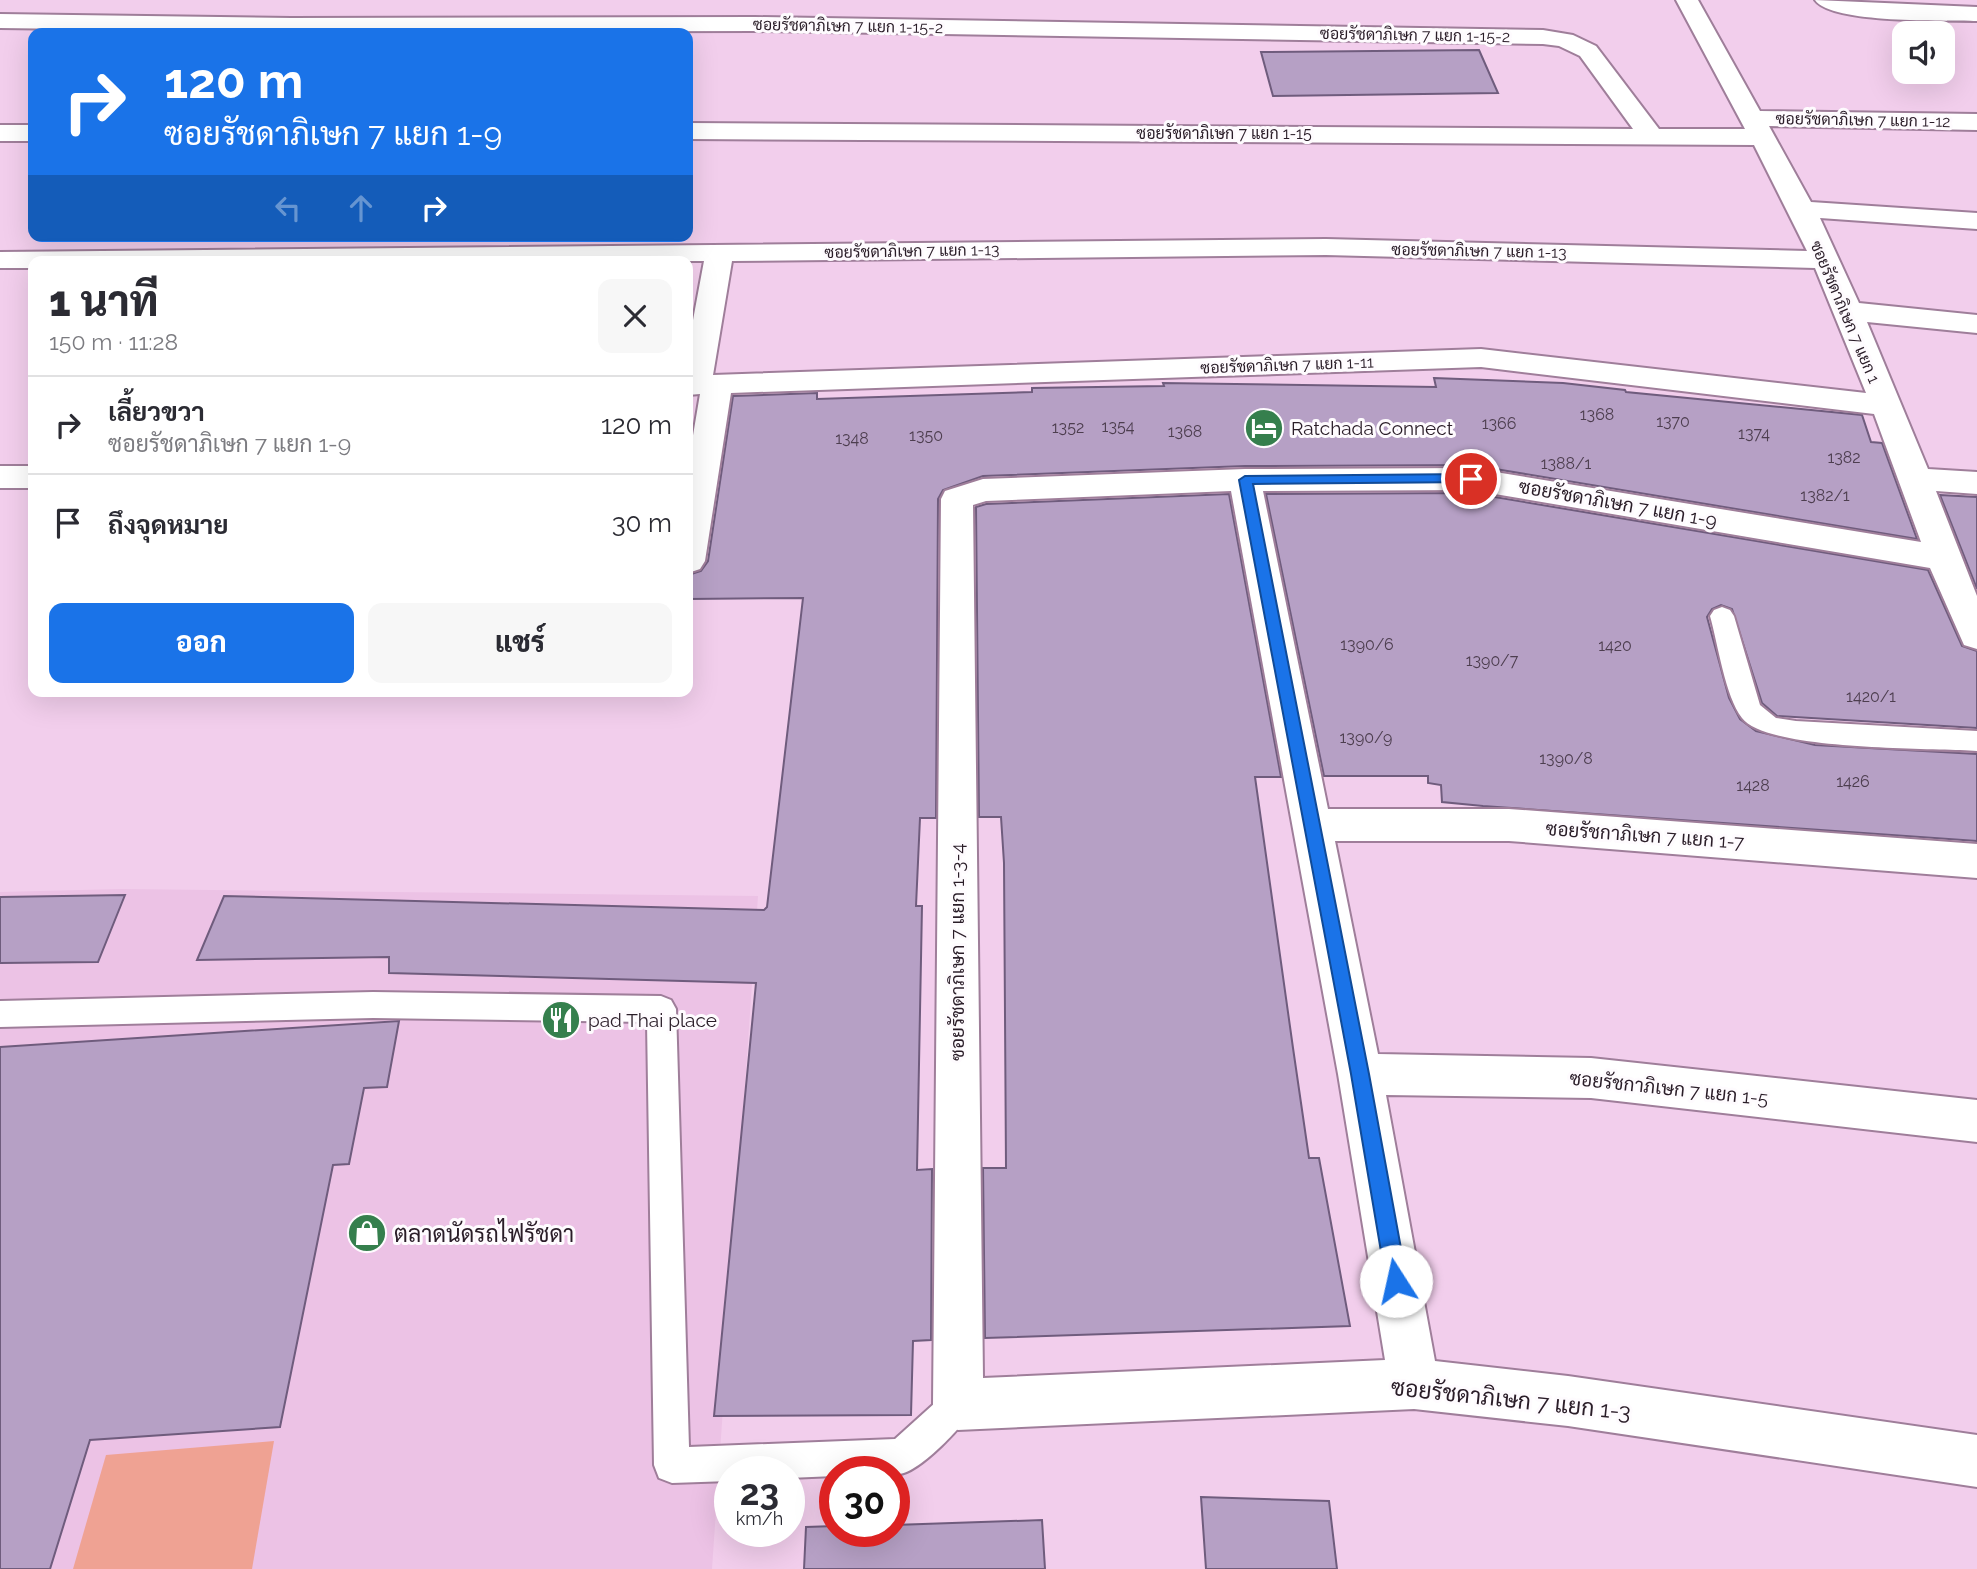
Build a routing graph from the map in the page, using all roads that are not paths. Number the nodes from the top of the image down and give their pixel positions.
1 (1687, 0) edge
2 (1826, 0) edge
3 (1977, 14) edge
4 (4, 25) edge
5 (1977, 122) edge
6 (1755, 128) junction
7 (693, 131) edge
8 (0, 133) edge
9 (28, 133) edge
10 (1651, 135) junction
11 (1802, 209) junction
12 (1977, 221) edge
13 (719, 254) junction
14 (613, 256) edge
15 (0, 260) edge
16 (28, 260) edge
17 (1824, 260) junction
18 (1848, 311) junction
19 (1977, 324) edge
20 (700, 384) edge
21 (1884, 405) junction
22 (0, 477) edge
23 (28, 477) edge
24 (1916, 479) junction
25 (1245, 480) junction
26 (1977, 483) edge
27 (693, 487) edge
28 (957, 499) joint
29 (1943, 558) junction
30 (1722, 616) dead end
31 (1977, 634) edge
32 (1977, 741) edge
33 (1312, 825) junction
34 (1977, 861) edge
35 (0, 1014) edge
36 (1360, 1074) junction
37 (1977, 1121) edge
38 (1415, 1384) junction
39 (958, 1405) junction
40 (1977, 1461) edge

1 - 6 street, ซอยรัชดาภิเษก 7 แยก 1
2 - 3 street
4 - 10 street, ซอยรัชดาภิเษก 7 แยก 1-15-2
5 - 6 street, ซอยรัชดาภิเษก 7 แยก 1-12
6 - 10 street, ซอยรัชดาภิเษก 7 แยก 1-15
6 - 11 street, ซอยรัชดาภิเษก 7 แยก 1
7 - 10 street, ซอยรัชดาภิเษก 7 แยก 1-15
8 - 9 street
11 - 12 street
11 - 17 street, ซอยรัชดาภิเษก 7 แยก 1
13 - 14 street, ซอยรัชดาภิเษก 7 แยก 1-13
13 - 17 street, ซอยรัชดาภิเษก 7 แยก 1-13
13 - 20 street
15 - 16 street, ซอยรัชดาภิเษก 7 แยก 1-13
17 - 18 street, ซอยรัชดาภิเษก 7 แยก 1
18 - 19 street
18 - 21 street, ซอยรัชดาภิเษก 7 แยก 1
20 - 21 street, ซอยรัชดาภิเษก 7 แยก 1-11
20 - 27 street
21 - 24 street, ซอยรัชดาภิเษก 7 แยก 1
22 - 23 street
24 - 26 street
24 - 29 street, ซอยรัชดาภิเษก 7 แยก 1
25 - 28 street, ซอยรัชดาภิเษก 7 แยก 1-9
25 - 29 street, ซอยรัชดาภิเษก 7 แยก 1-9
25 - 33 street
28 - 39 street, ซอยรัชดาภิเษก 7 แยก 1-3-4
29 - 31 street, ซอยรัชดาภิเษก 7 แยก 1
30 - 32 lane
33 - 34 street, ซอยรัชกาภิเษก 7 แยก 1-7
33 - 36 street
35 - 39 lane
36 - 37 street, ซอยรัชกาภิเษก 7 แยก 1-5
36 - 38 street
38 - 39 street, ซอยรัชดาภิเษก 7 แยก 1-3
38 - 40 street, ซอยรัชดาภิเษก 7 แยก 1-3

